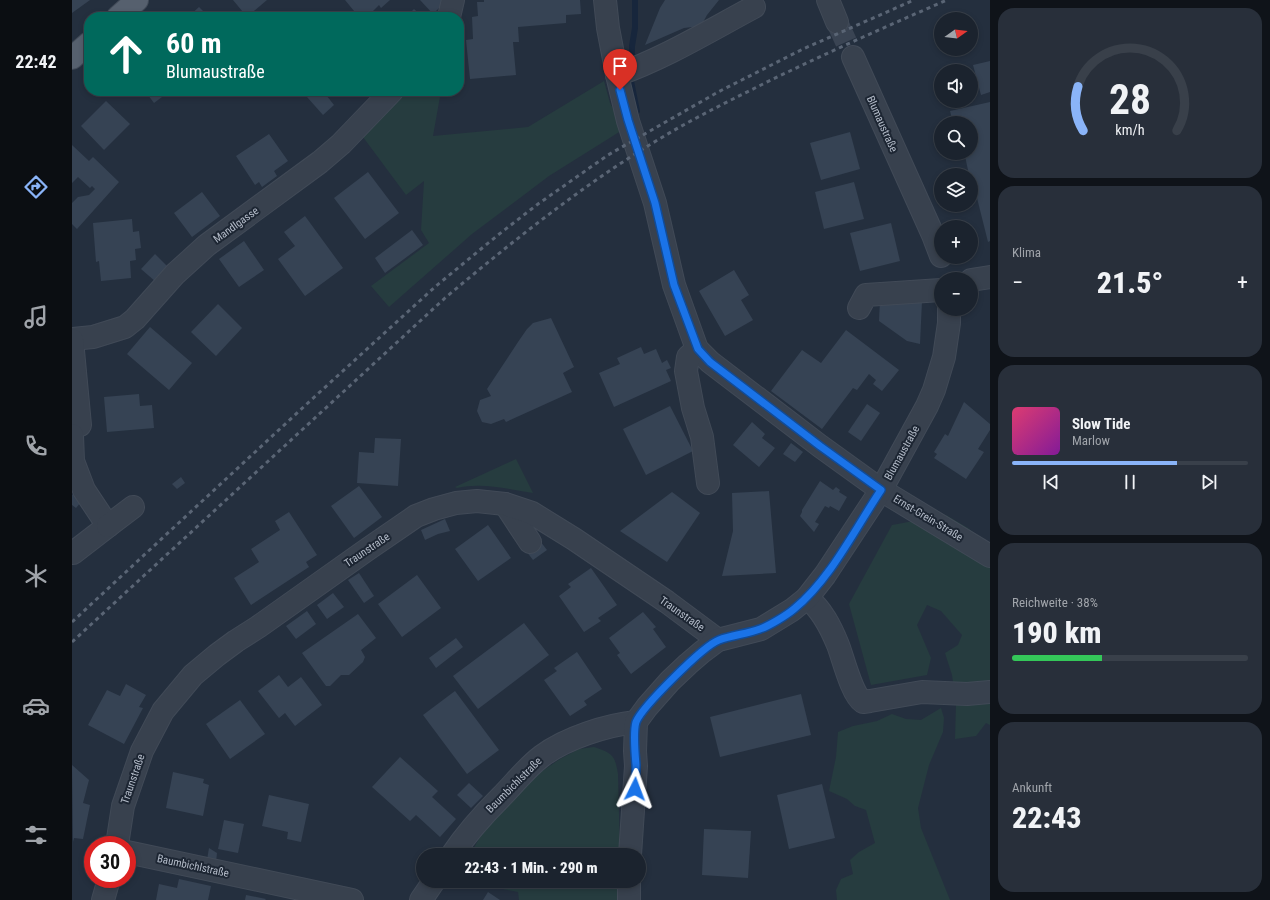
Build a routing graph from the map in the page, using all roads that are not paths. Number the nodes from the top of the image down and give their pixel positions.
1 (137, 0) edge
2 (453, 0) edge
3 (606, 0) edge
4 (828, 0) edge
5 (754, 7) dead end
6 (124, 12) edge
7 (450, 12) edge
8 (837, 22) tunnel mouth
9 (84, 47) edge
10 (853, 57) tunnel mouth
11 (72, 58) edge
12 (619, 74) junction
13 (387, 96) edge
14 (934, 237) edge
15 (990, 277) edge
16 (978, 279) edge
17 (934, 290) edge
18 (859, 308) dead end
19 (949, 316) edge
20 (72, 340) edge
21 (698, 349) junction
22 (73, 366) edge
23 (75, 428) edge
24 (708, 483) dead end
25 (881, 490) junction
26 (504, 504) junction
27 (133, 507) dead end
28 (108, 526) junction
29 (530, 542) dead end
30 (72, 553) edge
31 (990, 556) edge
32 (807, 598) junction
33 (718, 640) junction
34 (990, 692) edge
35 (636, 722) junction
36 (118, 836) edge
37 (457, 848) edge
38 (630, 848) edge
39 (136, 854) edge
40 (106, 888) edge
41 (429, 888) edge
42 (629, 888) edge
43 (103, 900) edge
44 (352, 900) edge
45 (421, 900) edge
46 (629, 900) edge

1 - 6 main road
2 - 7 street
3 - 12 street, Ernst-Grein-Straße
4 - 8 street
5 - 12 street
9 - 11 main road
10 - 14 street, Blumaustraße
12 - 21 street, Ernst-Grein-Straße
13 - 20 street, Mandlgasse
15 - 16 street
17 - 18 street
19 - 25 street, Blumaustraße
20 - 22 street, Mandlgasse
21 - 24 street
21 - 25 street, Ernst-Grein-Straße
22 - 23 street, Mandlgasse
23 - 28 street, Mandlgasse
25 - 31 street, Ernst-Grein-Straße
25 - 32 street, Blumaustraße
26 - 29 street
26 - 33 street, Traunstraße
26 - 36 street, Traunstraße
27 - 28 street
28 - 30 street
32 - 33 street, Blumaustraße
32 - 34 street
33 - 35 street
35 - 37 street, Baumbichlstraße
35 - 38 street
39 - 44 street, Baumbichlstraße
40 - 43 street
41 - 45 street
42 - 46 street

